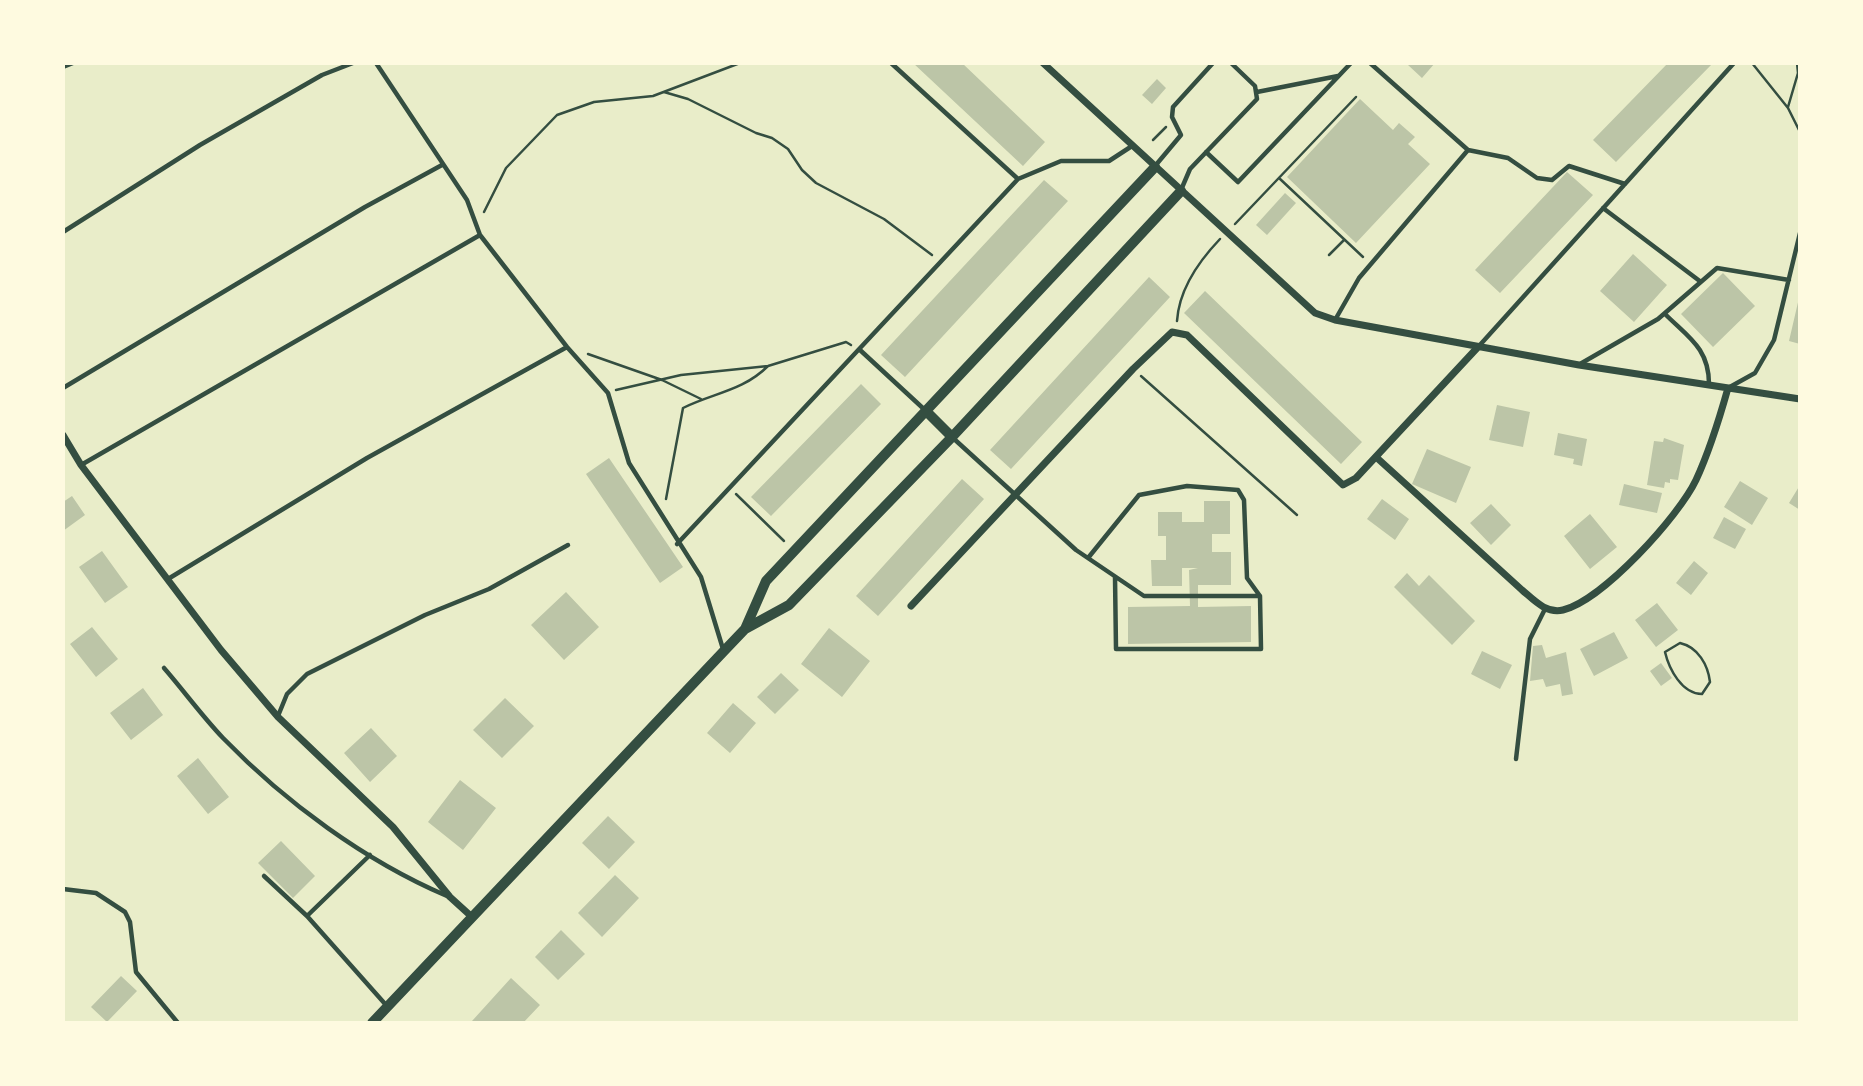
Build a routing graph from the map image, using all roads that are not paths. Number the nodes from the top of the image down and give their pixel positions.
1 (73, 63) edge
2 (353, 63) edge
3 (376, 63) edge
4 (891, 63) edge
5 (1043, 63) edge
6 (1213, 63) edge
7 (1231, 63) edge
8 (1351, 63) edge
9 (1370, 63) edge
10 (1734, 63) edge
11 (63, 68) edge
12 (1339, 76) junction
13 (1257, 92) junction
14 (1132, 146) junction
15 (1468, 150) junction
16 (1206, 152) junction
17 (442, 165) junction
18 (1155, 167) junction
19 (1018, 178) junction
20 (1625, 184) junction
21 (1181, 191) junction
22 (1603, 208) junction
23 (63, 232) edge
24 (1800, 233) edge
25 (480, 235) junction
26 (1789, 280) junction
27 (1701, 282) junction
28 (1665, 314) junction
29 (1335, 320) junction
30 (567, 347) junction
31 (1478, 347) junction
32 (860, 350) junction
33 (1579, 365) junction
34 (1709, 384) junction
35 (63, 388) edge
36 (1728, 388) junction
37 (1800, 400) edge
38 (926, 411) junction
39 (63, 435) edge
40 (952, 437) junction
41 (1376, 457) junction
42 (81, 465) junction
43 (1014, 497) junction
44 (677, 544) junction
45 (568, 545) dead end
46 (1088, 558) junction
47 (1115, 577) junction
48 (168, 579) junction
49 (1260, 596) junction
50 (911, 606) dead end
51 (1545, 609) junction
52 (745, 629) junction
53 (723, 651) junction
54 (164, 668) dead end
55 (278, 717) junction
56 (1516, 759) dead end
57 (370, 855) junction
58 (264, 876) dead end
59 (63, 889) edge
60 (450, 897) junction
61 (307, 916) junction
62 (472, 917) junction
63 (387, 1007) junction
64 (177, 1023) edge
65 (373, 1023) edge

1 - 11 lane
2 - 23 lane
3 - 17 lane
4 - 19 lane
5 - 14 street
6 - 18 lane
7 - 13 lane
8 - 12 lane
9 - 15 lane
10 - 20 lane
12 - 13 lane
12 - 16 lane
13 - 16 lane
14 - 18 street
14 - 19 lane
15 - 20 lane
15 - 29 lane
16 - 21 lane
17 - 25 lane
17 - 35 lane
18 - 21 street
18 - 38 street
19 - 32 lane
20 - 22 lane
21 - 29 street
21 - 40 street
22 - 27 lane
22 - 31 lane
24 - 26 lane
25 - 30 lane
25 - 42 lane
26 - 27 lane
26 - 36 lane
27 - 28 lane
28 - 33 lane
28 - 34 lane
29 - 31 street
30 - 44 lane
30 - 48 lane
31 - 33 street
31 - 41 street
32 - 38 lane
32 - 44 lane
33 - 34 street
34 - 36 street
36 - 37 street
36 - 51 street
38 - 40 street
38 - 52 street
39 - 42 street
40 - 43 lane
40 - 52 street
41 - 43 street
41 - 51 street
42 - 48 street
43 - 46 lane
43 - 50 street
44 - 53 lane
45 - 55 lane
46 - 47 lane
46 - 49 lane
47 - 49 lane
47 - 49 lane
48 - 55 street
51 - 56 lane
52 - 53 street
53 - 62 street
54 - 57 lane
55 - 60 street
57 - 60 lane
57 - 61 lane
58 - 61 lane
59 - 64 lane
60 - 62 street
61 - 63 lane
62 - 63 street
63 - 65 street

